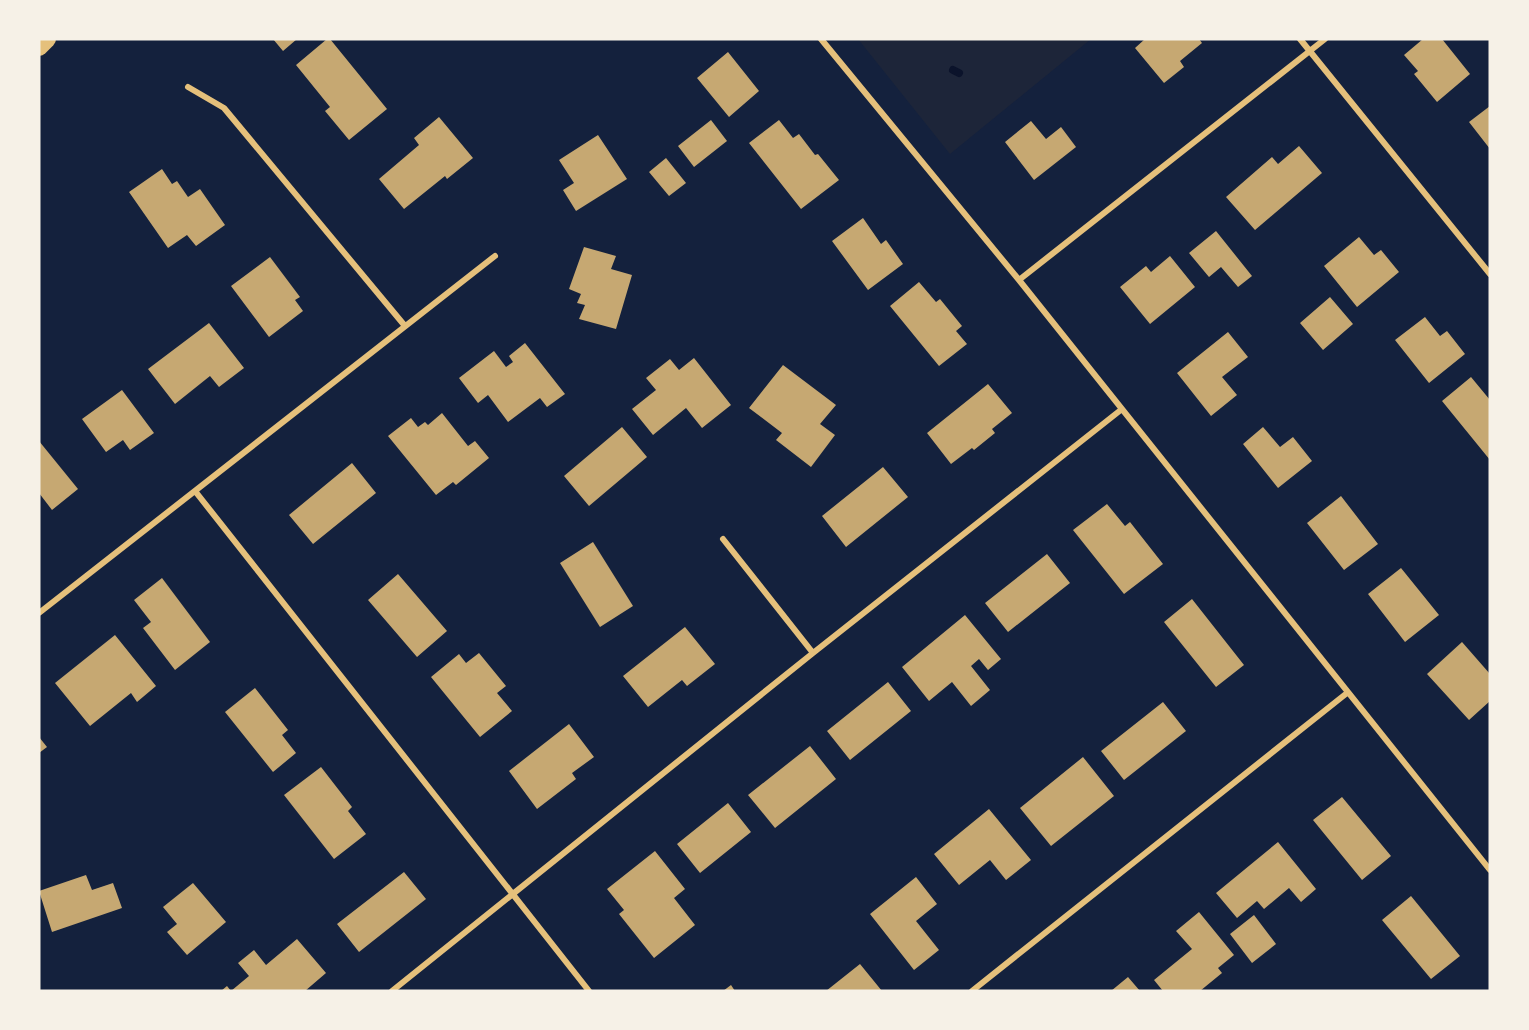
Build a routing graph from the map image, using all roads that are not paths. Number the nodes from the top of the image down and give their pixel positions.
1 (47, 39) edge
2 (821, 39) edge
3 (1300, 39) edge
4 (1325, 39) edge
5 (39, 47) edge
6 (1310, 52) junction
7 (188, 87) dead end
8 (495, 256) dead end
9 (1490, 274) edge
10 (1019, 280) junction
11 (405, 326) junction
12 (1122, 409) junction
13 (195, 491) junction
14 (723, 539) dead end
15 (39, 614) edge
16 (813, 652) junction
17 (1347, 693) junction
18 (1490, 870) edge
19 (512, 896) junction
20 (392, 991) edge
21 (589, 991) edge
22 (972, 991) edge

1 - 5 highway
2 - 10 street
3 - 6 street
4 - 6 street
6 - 9 street
6 - 10 street
7 - 11 street
8 - 11 street
10 - 12 street
11 - 13 street
12 - 16 street
12 - 17 street
13 - 15 street
13 - 19 street
14 - 16 street
16 - 19 street
17 - 18 street
17 - 22 street
19 - 20 street
19 - 21 street

